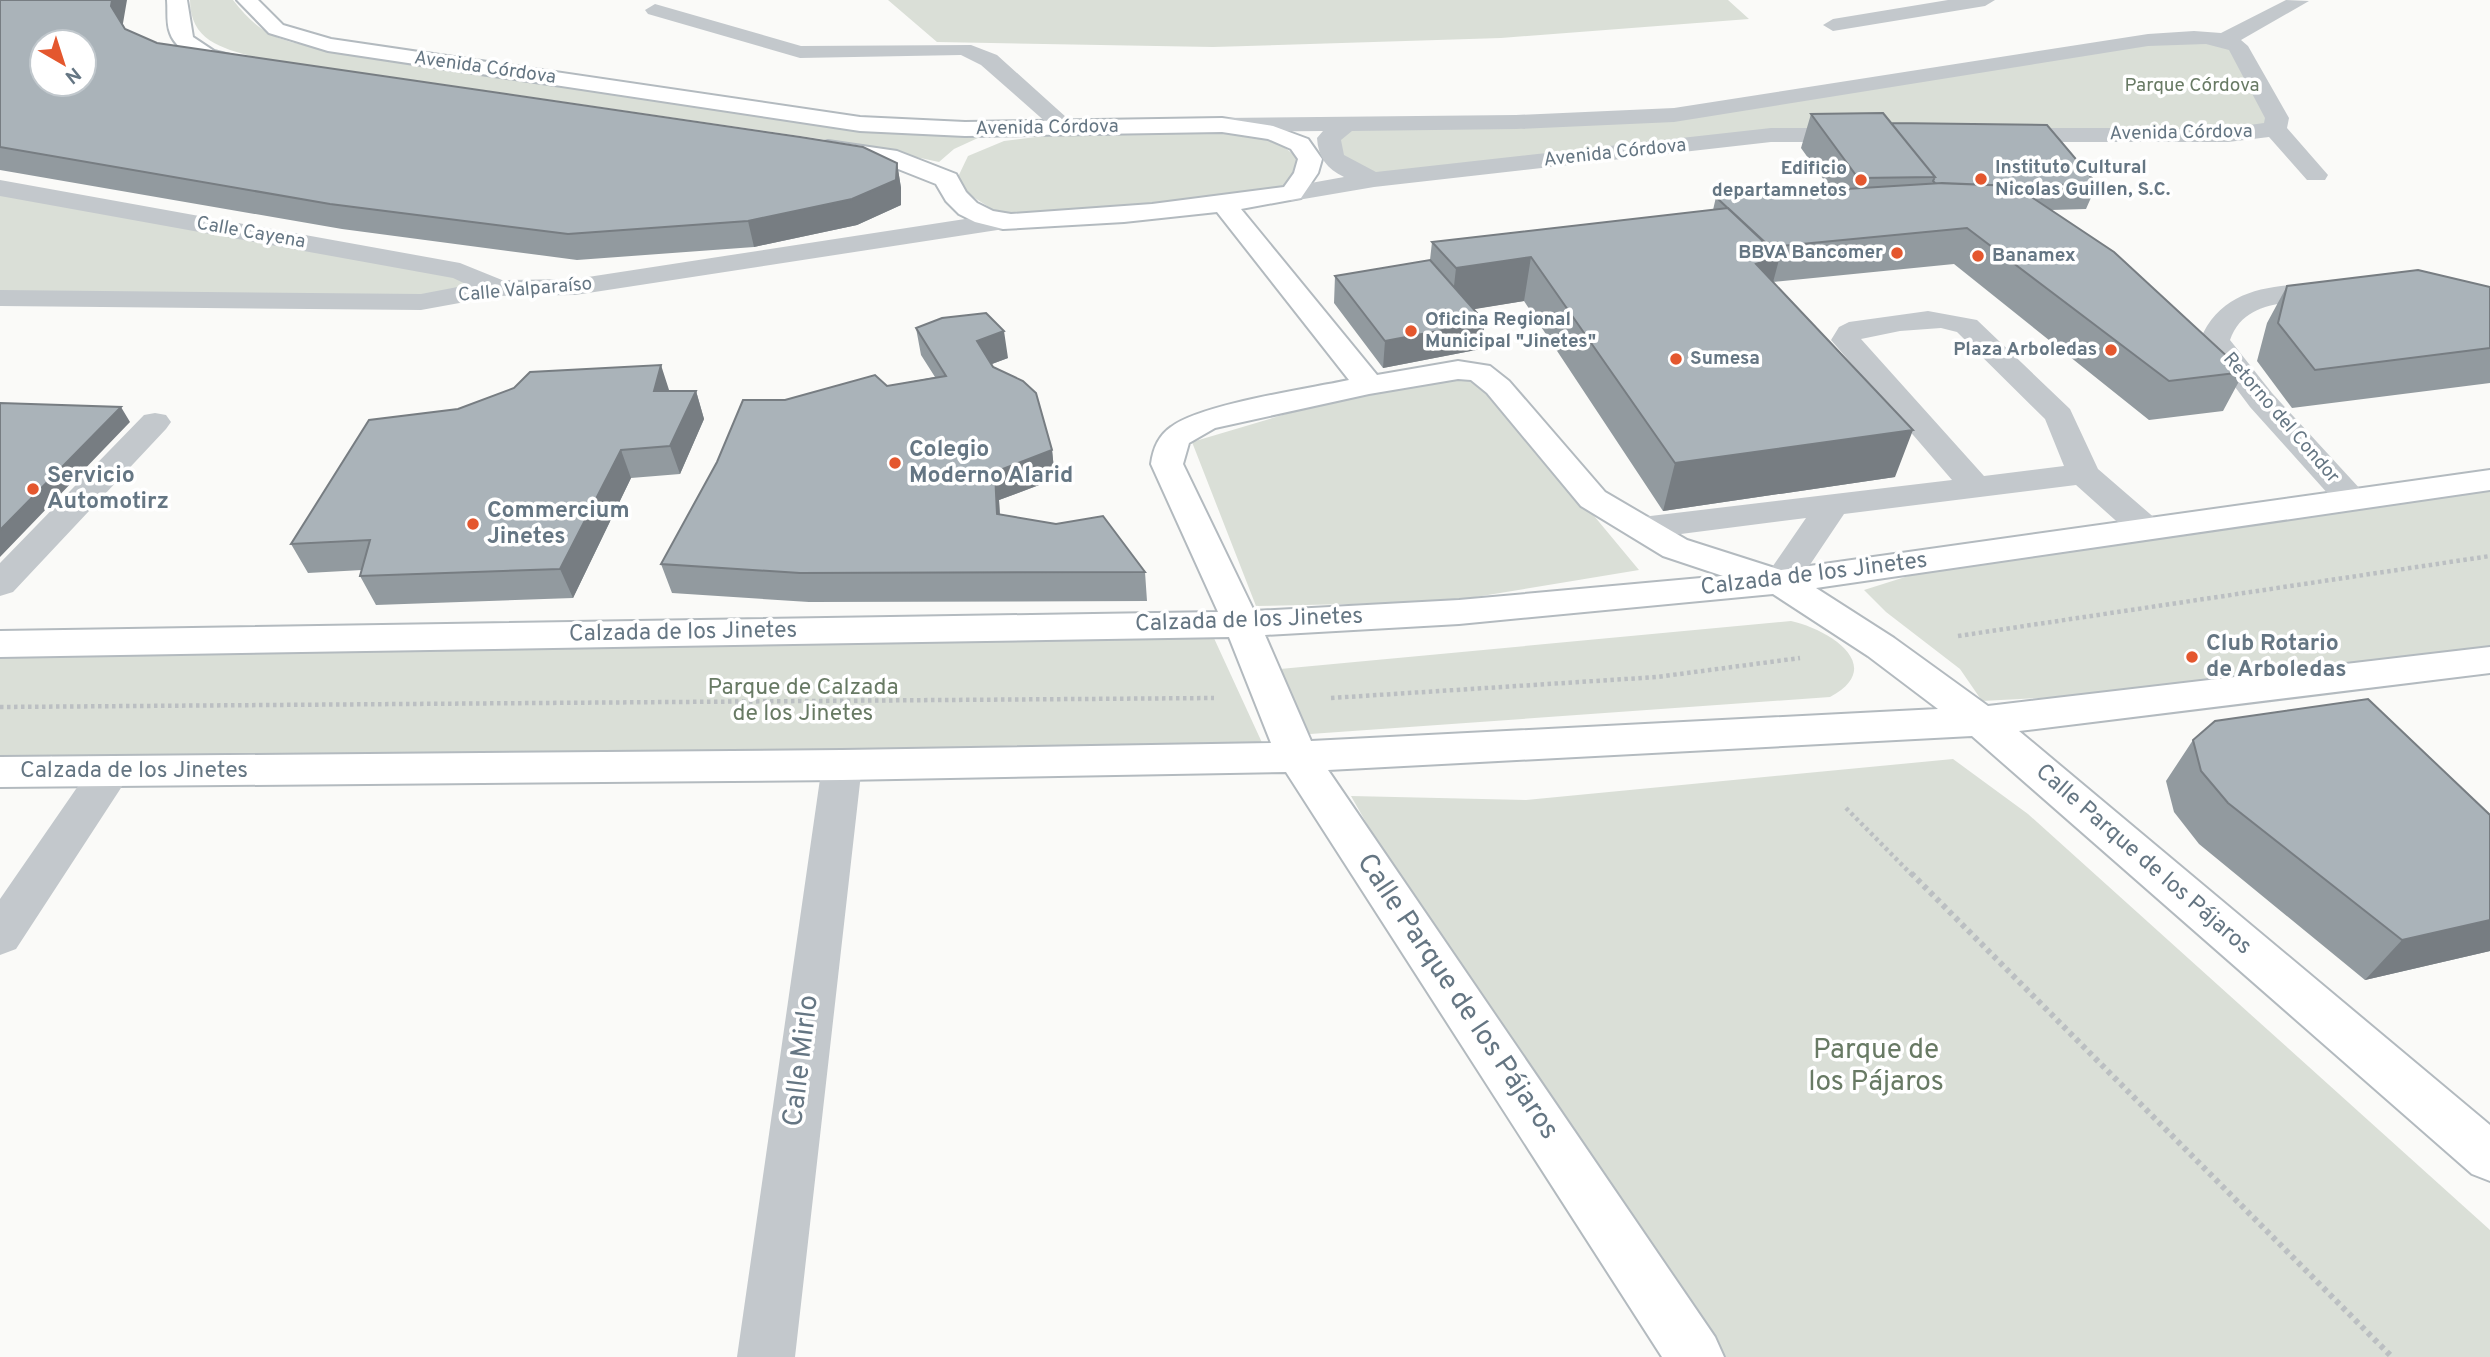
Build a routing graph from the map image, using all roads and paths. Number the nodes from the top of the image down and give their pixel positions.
1 (177, 0) edge
2 (247, 0) edge
3 (1985, 0) edge
4 (2299, 1) edge
5 (655, 10) dead end
6 (1833, 25) dead end
7 (2226, 39) junction
8 (261, 69) edge
9 (1222, 125) junction
10 (1345, 125) junction
11 (1065, 127) junction
12 (2275, 129) junction
13 (1882, 135) edge
14 (1979, 135) edge
15 (806, 144) edge
16 (2316, 175) dead end
17 (947, 179) junction
18 (1374, 180) junction
19 (0, 188) edge
20 (1292, 193) junction
21 (1224, 205) junction
22 (1004, 222) junction
23 (498, 288) junction
24 (2358, 290) edge
25 (0, 298) edge
26 (1370, 385) junction
27 (155, 422) dead end
28 (2083, 474) junction
29 (2490, 480) edge
30 (1978, 489) junction
31 (2350, 498) junction
32 (1832, 506) junction
33 (1642, 528) junction
34 (2145, 528) junction
35 (2490, 556) edge
36 (1780, 582) junction
37 (0, 584) edge
38 (1242, 624) junction
39 (0, 644) edge
40 (1881, 647) junction
41 (2490, 660) edge
42 (1272, 698) junction
43 (0, 707) edge
44 (1980, 721) junction
45 (1297, 757) junction
46 (842, 765) junction
47 (111, 771) junction
48 (0, 772) edge
49 (1846, 808) dead end
50 (0, 936) edge
51 (2490, 1157) edge
52 (766, 1357) edge
53 (1695, 1357) edge
54 (2392, 1357) edge

1 - 8 main road
2 - 11 main road, Avenida Córdova
3 - 6 street
4 - 7 street
5 - 11 street
7 - 10 street, Avenida Córdova
7 - 12 street, Avenida Córdova
9 - 10 street, Avenida Córdova
9 - 11 main road, Avenida Córdova
9 - 20 main road
10 - 18 street
11 - 17 main road
12 - 14 street, Avenida Córdova
12 - 16 street
13 - 18 street, Avenida Córdova
15 - 17 main road
17 - 22 main road, Avenida Córdova
18 - 20 street, Avenida Córdova
19 - 23 street, Calle Cayena
20 - 21 main road, Avenida Córdova
21 - 22 main road, Avenida Córdova
21 - 26 main road
22 - 23 street, Calle Valparaíso
23 - 25 street, Calle Valparaíso
24 - 31 street, Retorno del Condor
26 - 33 main road
26 - 38 main road, Calle Parque de los Pájaros
27 - 37 street
28 - 30 street
28 - 30 street
28 - 34 street
29 - 31 main road, Calzada de los Jinetes
30 - 32 street
31 - 34 main road, Calzada de los Jinetes
32 - 33 street
32 - 36 street
33 - 36 main road
34 - 36 main road, Calzada de los Jinetes
35 - 40 path
36 - 38 main road, Calzada de los Jinetes
36 - 40 main road, Calle Parque de los Pájaros
38 - 39 main road, Calzada de los Jinetes
38 - 42 main road, Calle Parque de los Pájaros
40 - 42 path
40 - 44 main road, Calle Parque de los Pájaros
41 - 44 main road, Calzada de los Jinetes
42 - 43 path
42 - 45 main road, Calle Parque de los Pájaros
44 - 45 main road, Calzada de los Jinetes
44 - 51 main road, Calle Parque de los Pájaros
45 - 46 main road, Calzada de los Jinetes
45 - 53 main road, Calle Parque de los Pájaros
46 - 47 main road, Calzada de los Jinetes
46 - 52 street, Calle Mirlo
47 - 48 main road, Calzada de los Jinetes
47 - 50 street
49 - 54 path

